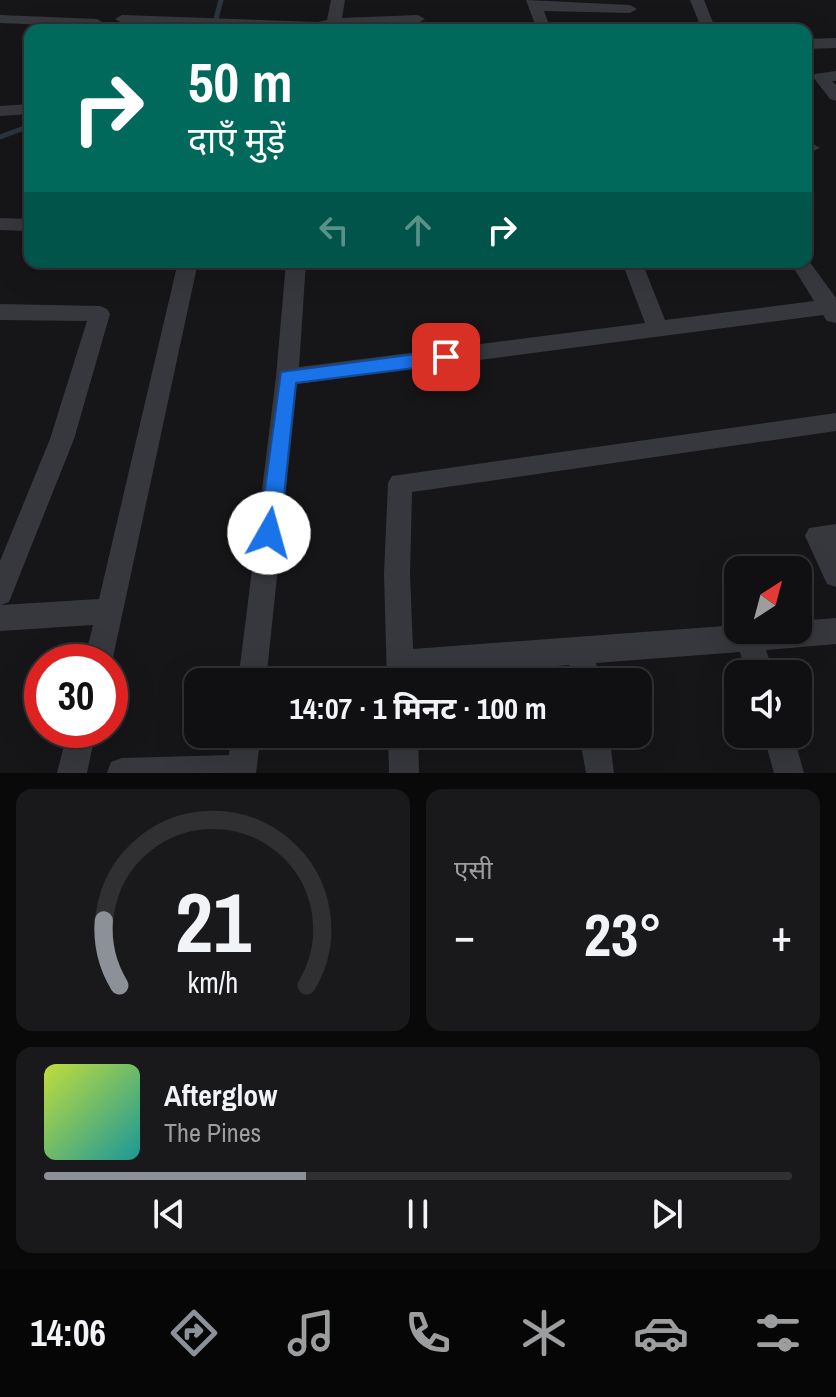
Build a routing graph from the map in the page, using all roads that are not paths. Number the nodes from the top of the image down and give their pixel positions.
1 (127, 0) edge
2 (338, 0) edge
3 (697, 0) edge
4 (534, 4) edge
5 (630, 9) dead end
6 (0, 19) edge
7 (122, 19) junction
8 (418, 19) dead end
9 (334, 23) junction
10 (69, 24) edge
11 (103, 24) edge
12 (229, 24) edge
13 (330, 24) edge
14 (542, 24) edge
15 (707, 24) edge
16 (836, 43) edge
17 (812, 44) edge
18 (836, 76) edge
19 (836, 96) edge
20 (24, 109) edge
21 (0, 111) edge
22 (0, 224) edge
23 (24, 225) edge
24 (187, 268) edge
25 (296, 268) edge
26 (634, 268) edge
27 (804, 268) edge
28 (833, 311) edge
29 (0, 312) edge
30 (659, 331) junction
31 (287, 377) junction
32 (836, 422) edge
33 (836, 535) edge
34 (836, 575) edge
35 (0, 593) edge
36 (109, 611) junction
37 (0, 618) edge
38 (836, 631) edge
39 (812, 633) edge
40 (724, 639) edge
41 (102, 644) edge
42 (580, 650) junction
43 (254, 668) edge
44 (401, 668) edge
45 (440, 668) edge
46 (583, 668) edge
47 (78, 748) edge
48 (244, 748) edge
49 (403, 748) edge
50 (596, 748) edge
51 (782, 748) edge
52 (241, 771) edge
53 (600, 771) dead end
54 (72, 773) edge
55 (122, 773) edge
56 (404, 773) edge
57 (789, 773) edge

1 - 7 street
2 - 9 street
3 - 15 street
4 - 5 street
4 - 14 street
6 - 10 street
7 - 11 street
7 - 12 street
8 - 9 street
9 - 13 street
16 - 17 street
18 - 19 street
20 - 21 street
22 - 23 street
24 - 36 street
25 - 31 street
26 - 30 street
27 - 28 street
28 - 30 street
29 - 35 street
30 - 31 street
31 - 43 street
32 - 44 street
33 - 34 street
36 - 37 street
36 - 41 street
38 - 39 street
40 - 42 street
42 - 45 street
42 - 46 street
47 - 54 street
48 - 52 street
49 - 56 street
50 - 53 street
51 - 57 street
52 - 55 street

